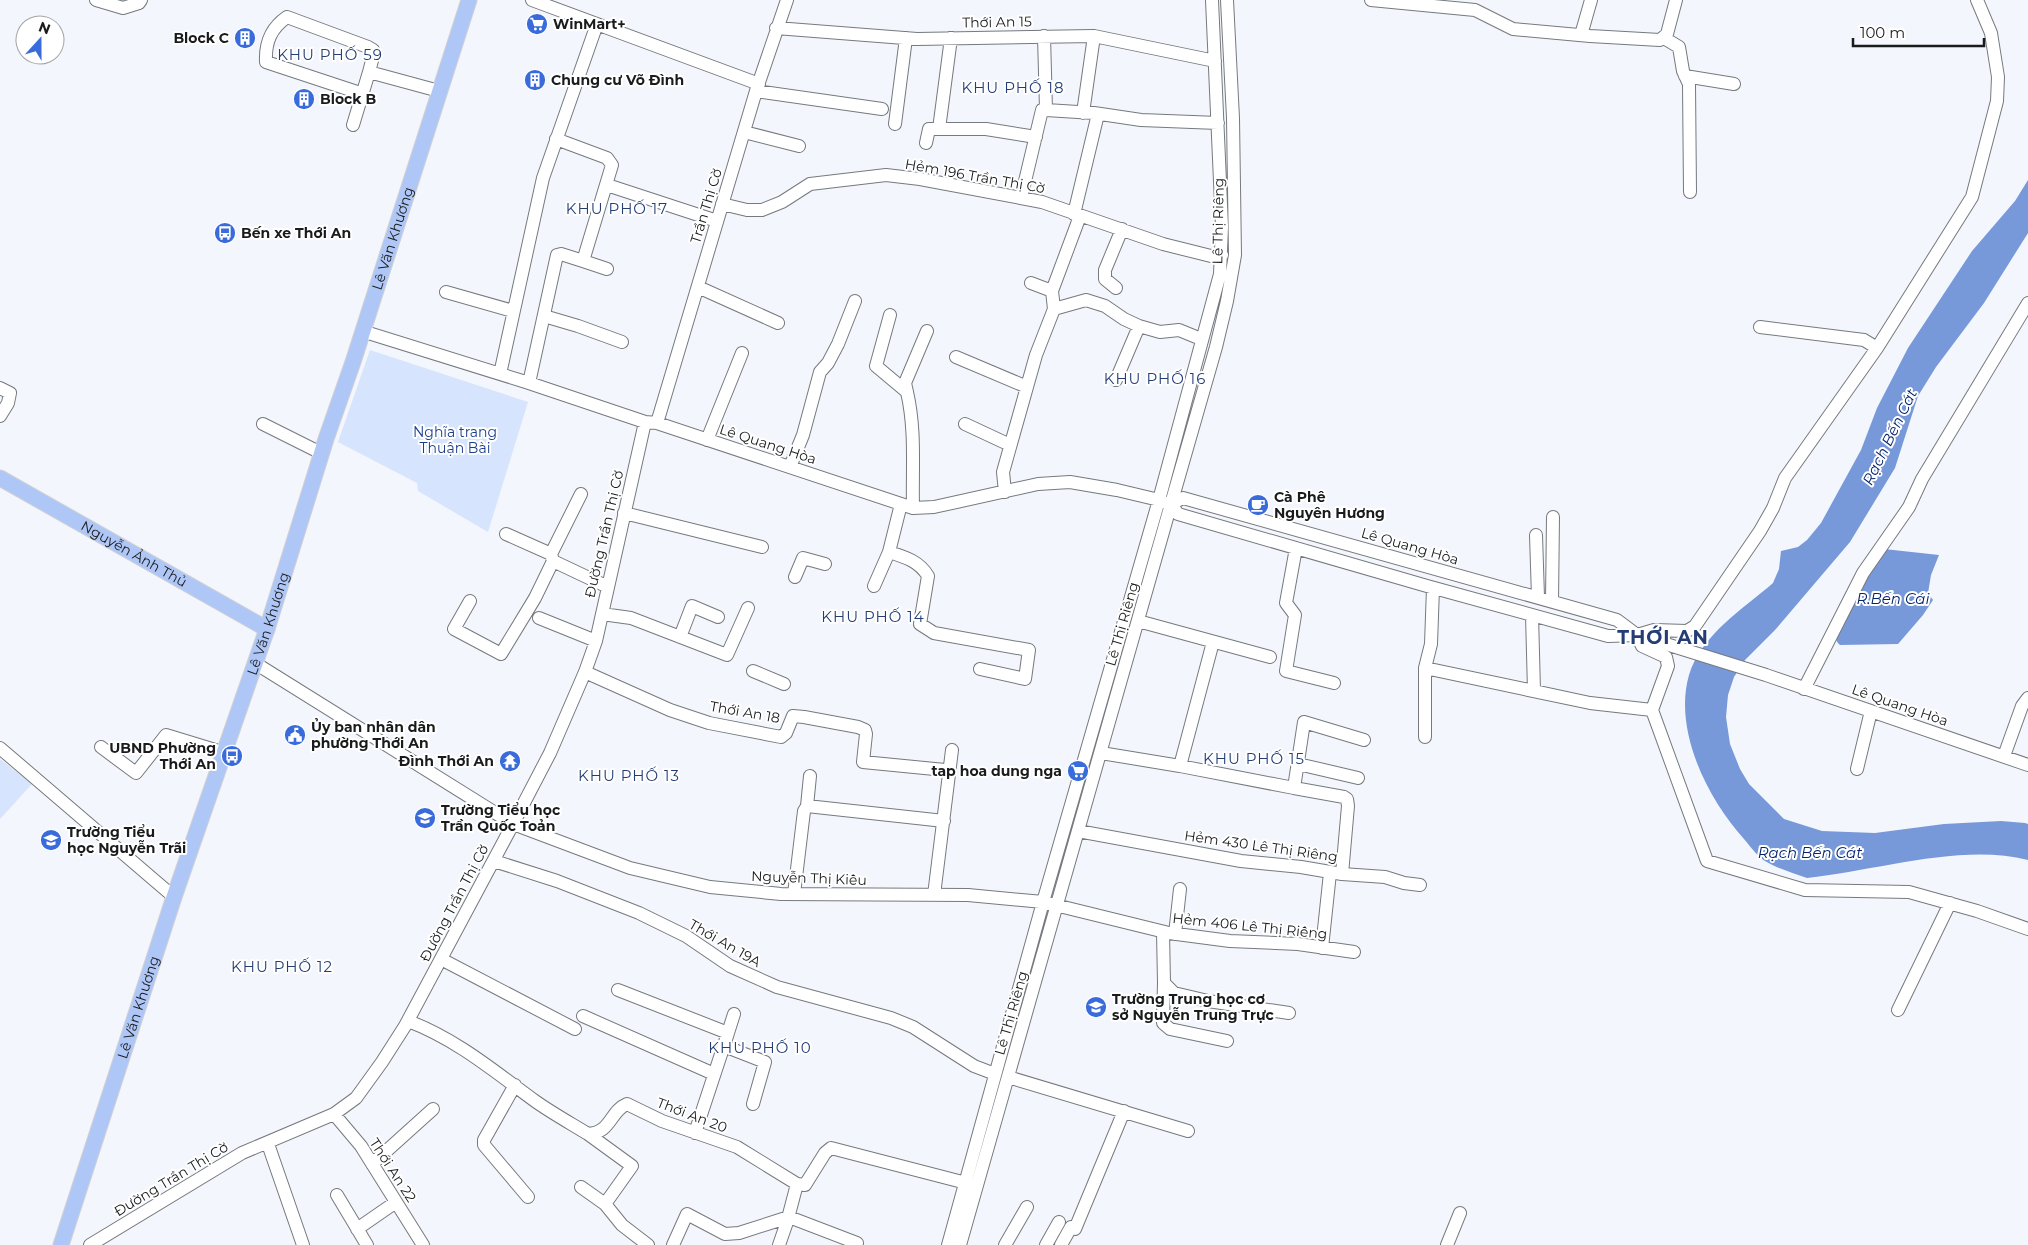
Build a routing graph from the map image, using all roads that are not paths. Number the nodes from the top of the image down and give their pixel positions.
1 (96, 0) edge
2 (141, 0) edge
3 (469, 0) edge
4 (532, 0) edge
5 (787, 0) edge
6 (1212, 0) edge
7 (1227, 0) edge
8 (1371, 0) edge
9 (1591, 0) edge
10 (1676, 0) edge
11 (1977, 0) edge
12 (597, 24) junction
13 (776, 28) junction
14 (1581, 35) junction
15 (1044, 36) junction
16 (1094, 36) junction
17 (906, 38) junction
18 (951, 38) junction
19 (1664, 38) junction
20 (1215, 62) junction
21 (369, 72) junction
22 (1685, 76) junction
23 (1734, 84) dead end
24 (758, 87) junction
25 (440, 91) junction
26 (364, 94) junction
27 (882, 109) dead end
28 (1046, 110) junction
29 (1083, 113) junction
30 (1098, 114) junction
31 (1218, 123) junction
32 (895, 124) dead end
33 (352, 125) dead end
34 (939, 129) junction
35 (744, 132) junction
36 (1036, 137) junction
37 (556, 139) junction
38 (926, 143) dead end
39 (799, 146) dead end
40 (607, 185) junction
41 (1690, 192) dead end
42 (1021, 198) junction
43 (722, 204) junction
44 (1077, 215) junction
45 (717, 221) junction
46 (1122, 228) junction
47 (1222, 255) junction
48 (583, 261) junction
49 (607, 269) dead end
50 (1030, 283) dead end
51 (698, 287) junction
52 (1116, 288) dead end
53 (1052, 291) junction
54 (446, 292) dead end
55 (855, 301) dead end
56 (2028, 303) edge
57 (1054, 309) junction
58 (513, 311) junction
59 (890, 315) dead end
60 (544, 316) junction
61 (778, 323) dead end
62 (1139, 326) junction
63 (1760, 326) dead end
64 (362, 331) junction
65 (927, 331) dead end
66 (1201, 339) junction
67 (622, 342) dead end
68 (1878, 348) junction
69 (742, 353) dead end
70 (956, 357) dead end
71 (500, 374) junction
72 (1116, 380) dead end
73 (530, 383) junction
74 (1027, 387) junction
75 (5, 390) edge
76 (907, 392) junction
77 (0, 416) edge
78 (651, 422) junction
79 (264, 424) dead end
80 (965, 424) dead end
81 (707, 440) junction
82 (1010, 445) junction
83 (321, 453) junction
84 (790, 467) junction
85 (0, 478) edge
86 (1005, 492) junction
87 (581, 494) dead end
88 (1165, 502) junction
89 (907, 506) junction
90 (624, 513) junction
91 (1553, 518) dead end
92 (506, 534) dead end
93 (1536, 535) dead end
94 (762, 547) dead end
95 (1296, 548) junction
96 (889, 552) junction
97 (552, 558) junction
98 (825, 564) dead end
99 (795, 577) dead end
100 (874, 586) dead end
101 (608, 587) junction
102 (1434, 588) junction
103 (1538, 597) junction
104 (470, 601) dead end
105 (1552, 601) junction
106 (748, 608) dead end
107 (602, 614) junction
108 (1532, 615) junction
109 (718, 617) dead end
110 (539, 618) dead end
111 (1138, 621) junction
112 (266, 630) junction
113 (1637, 635) junction
114 (680, 637) junction
115 (596, 641) junction
116 (1213, 642) junction
117 (1270, 657) dead end
118 (255, 663) junction
119 (1425, 668) junction
120 (980, 669) dead end
121 (753, 671) dead end
122 (585, 672) junction
123 (1334, 683) dead end
124 (784, 684) dead end
125 (1804, 688) junction
126 (1534, 691) junction
127 (2028, 698) edge
128 (1652, 710) junction
129 (1871, 711) junction
130 (1425, 737) dead end
131 (1364, 740) dead end
132 (101, 747) dead end
133 (0, 748) edge
134 (952, 750) dead end
135 (225, 753) junction
136 (1101, 753) junction
137 (2004, 756) junction
138 (1298, 764) junction
139 (2028, 765) edge
140 (1180, 766) junction
141 (1857, 769) dead end
142 (948, 774) junction
143 (810, 776) dead end
144 (1358, 778) dead end
145 (1294, 788) junction
146 (806, 806) junction
147 (944, 821) junction
148 (513, 824) junction
149 (1078, 831) junction
150 (494, 861) junction
151 (1336, 873) junction
152 (1420, 885) dead end
153 (1180, 889) dead end
154 (794, 894) junction
155 (934, 895) junction
156 (174, 897) junction
157 (1043, 902) junction
158 (1950, 904) junction
159 (1057, 905) junction
160 (2028, 929) edge
161 (1169, 933) junction
162 (1322, 948) junction
163 (1354, 952) dead end
164 (441, 959) junction
165 (1164, 983) junction
166 (618, 990) dead end
167 (1898, 1010) dead end
168 (1289, 1013) dead end
169 (734, 1014) dead end
170 (583, 1016) dead end
171 (408, 1021) junction
172 (575, 1029) dead end
173 (728, 1033) junction
174 (1227, 1041) dead end
175 (724, 1046) junction
176 (714, 1074) junction
177 (995, 1074) junction
178 (1008, 1076) junction
179 (514, 1085) junction
180 (753, 1104) dead end
181 (433, 1109) dead end
182 (1124, 1111) junction
183 (334, 1114) junction
184 (1188, 1131) dead end
185 (695, 1133) junction
186 (588, 1134) junction
187 (268, 1144) junction
188 (372, 1164) junction
189 (797, 1184) junction
190 (972, 1185) junction
191 (581, 1187) dead end
192 (337, 1194) dead end
193 (528, 1197) dead end
194 (396, 1202) junction
195 (604, 1204) junction
196 (1027, 1208) dead end
197 (1460, 1213) dead end
198 (789, 1217) junction
199 (1059, 1222) dead end
200 (357, 1229) junction
201 (857, 1243) dead end
202 (61, 1245) edge
203 (90, 1245) edge
204 (303, 1245) edge
205 (366, 1245) edge
206 (424, 1245) edge
207 (648, 1245) edge
208 (673, 1245) edge
209 (779, 1245) edge
210 (948, 1245) edge
211 (960, 1245) edge
212 (1005, 1245) edge
213 (1046, 1245) edge
214 (1061, 1245) edge
215 (1447, 1245) edge

1 - 2 street
3 - 25 main road, Lê Văn Khương
4 - 12 street
5 - 13 street, Trần Thị Cờ
6 - 20 street, Lê Thị Riêng
7 - 88 street, Lê Thị Riêng
8 - 14 street
9 - 14 street
10 - 19 street
11 - 68 street
12 - 24 street
12 - 37 street
13 - 17 street, Thới An 15
13 - 24 street, Trần Thị Cờ
14 - 19 street
15 - 16 street, Thới An 15
15 - 18 street, Thới An 15
15 - 28 street
16 - 20 street, Thới An 15
16 - 29 street
17 - 18 street, Thới An 15
17 - 32 street
18 - 34 street
19 - 22 street
20 - 31 street, Lê Thị Riêng
21 - 25 street
21 - 26 street
21 - 26 street
22 - 23 street
22 - 41 street
24 - 27 street
24 - 35 street, Trần Thị Cờ
25 - 64 main road, Lê Văn Khương
26 - 33 street
28 - 29 street
28 - 36 street
29 - 30 street
30 - 31 street
30 - 44 street
31 - 47 street, Lê Thị Riêng
34 - 36 street
34 - 38 street
35 - 39 street
35 - 43 street, Trần Thị Cờ
36 - 42 street
37 - 40 street
37 - 58 street
40 - 45 street
40 - 48 street
42 - 43 street, Hẻm 196 Trần Thị Cờ
42 - 44 street, Hẻm 196 Trần Thị Cờ
43 - 45 street, Trần Thị Cờ
44 - 46 street, Hẻm 196 Trần Thị Cờ
44 - 53 street
45 - 51 street, Trần Thị Cờ
46 - 47 street, Hẻm 196 Trần Thị Cờ
46 - 52 street
47 - 66 street, Lê Thị Riêng
48 - 49 street
48 - 60 street
50 - 53 street
51 - 61 street
51 - 78 street, Trần Thị Cờ
53 - 57 street
54 - 58 street
55 - 84 street
56 - 125 street
57 - 62 street
57 - 74 street
58 - 71 street
59 - 76 street
60 - 67 street
60 - 73 street
62 - 66 street
62 - 72 street
63 - 68 street
64 - 71 street, Lê Quang Hòa
64 - 83 main road, Lê Văn Khương
65 - 76 street
66 - 88 street, Lê Thị Riêng
68 - 113 street
69 - 81 street
70 - 74 street
71 - 73 street, Lê Quang Hòa
73 - 78 street, Lê Quang Hòa
74 - 82 street
75 - 77 street
76 - 89 street
78 - 81 street, Lê Quang Hòa
78 - 90 street, Đường Trần Thị Cờ
79 - 83 street
80 - 82 street
81 - 84 street, Lê Quang Hòa
82 - 86 street
83 - 112 main road, Lê Văn Khương
84 - 89 street, Lê Quang Hòa
85 - 112 main road, Nguyễn Ảnh Thủ
86 - 88 street, Lê Quang Hòa
86 - 89 street, Lê Quang Hòa
87 - 97 street
88 - 95 street, Lê Quang Hòa
88 - 103 street, Lê Quang Hòa
88 - 111 street, Lê Thị Riêng
88 - 157 street, Lê Thị Riêng
89 - 96 street
90 - 94 street
90 - 101 street, Đường Trần Thị Cờ
91 - 105 street
92 - 97 street
93 - 103 street
95 - 102 street, Lê Quang Hòa
95 - 123 street
96 - 100 street
96 - 120 street
97 - 101 street
97 - 104 street
98 - 99 street
101 - 107 street, Đường Trần Thị Cờ
102 - 108 street, Lê Quang Hòa
102 - 119 street
103 - 105 street, Lê Quang Hòa
105 - 113 street, Lê Quang Hòa
106 - 114 street
107 - 114 street
107 - 115 street, Đường Trần Thị Cờ
108 - 113 street, Lê Quang Hòa
108 - 126 street
109 - 114 street
110 - 115 street
111 - 116 street
111 - 136 street, Lê Thị Riêng
112 - 118 main road, Lê Văn Khương
113 - 125 street, Lê Quang Hòa
113 - 128 street
115 - 122 street, Đường Trần Thị Cờ
116 - 117 street
116 - 140 street
118 - 135 main road, Lê Văn Khương
118 - 148 street, Nguyễn Thị Kiêu
119 - 126 street
119 - 130 street
121 - 124 street
122 - 142 street, Thới An 18
122 - 148 street, Đường Trần Thị Cờ
125 - 129 street, Lê Quang Hòa
126 - 128 street
127 - 137 street
128 - 158 street
129 - 137 street, Lê Quang Hòa
129 - 141 street
131 - 138 street
132 - 135 street
133 - 156 street
134 - 142 street
135 - 156 main road, Lê Văn Khương
136 - 140 street
136 - 149 street, Lê Thị Riêng
137 - 139 street, Lê Quang Hòa
138 - 144 street
138 - 145 street
140 - 145 street
142 - 147 street
143 - 146 street
145 - 151 street, Hẻm 430 Lê Thị Riêng
146 - 147 street
146 - 154 street
147 - 155 street
148 - 150 street, Đường Trần Thị Cờ
148 - 154 street, Nguyễn Thị Kiêu
149 - 151 street, Hẻm 430 Lê Thị Riêng
149 - 159 street, Lê Thị Riêng
150 - 164 street, Đường Trần Thị Cờ
150 - 177 street, Thới An 19A
151 - 152 street
151 - 162 street
153 - 161 street
154 - 155 street, Nguyễn Thị Kiêu
155 - 157 street, Nguyễn Thị Kiêu
156 - 202 main road, Lê Văn Khương
157 - 159 street, Nguyễn Thị Kiêu
157 - 177 street, Lê Thị Riêng
158 - 160 street
158 - 167 street
159 - 161 street, Hẻm 406 Lê Thị Riêng
159 - 178 street, Lê Thị Riêng
161 - 162 street, Hẻm 406 Lê Thị Riêng
161 - 165 street
162 - 163 street, Hẻm 406 Lê Thị Riêng
164 - 171 street, Đường Trần Thị Cờ
164 - 172 street
165 - 168 street
165 - 174 street
166 - 173 street
169 - 173 street
170 - 176 street
171 - 179 street
171 - 183 street, Đường Trần Thị Cờ
173 - 175 street
175 - 176 street
175 - 180 street
176 - 185 street
177 - 190 street, Lê Thị Riêng
178 - 182 street
178 - 190 street, Lê Thị Riêng
179 - 186 street
179 - 193 street
181 - 188 street
182 - 184 street
182 - 214 street
183 - 187 street, Đường Trần Thị Cờ
183 - 188 street, Thới An 22
185 - 186 street, Thới An 20
185 - 189 street, Thới An 20
186 - 195 street
187 - 203 street, Đường Trần Thị Cờ
187 - 204 street
188 - 194 street, Thới An 22
189 - 190 street
189 - 198 street
190 - 210 street, Lê Thị Riêng
190 - 211 street, Lê Thị Riêng
191 - 195 street
192 - 200 street
194 - 200 street
194 - 206 street, Thới An 22
195 - 207 street
196 - 212 street
197 - 215 street
198 - 201 street
198 - 208 street
198 - 209 street
199 - 213 street
200 - 205 street

